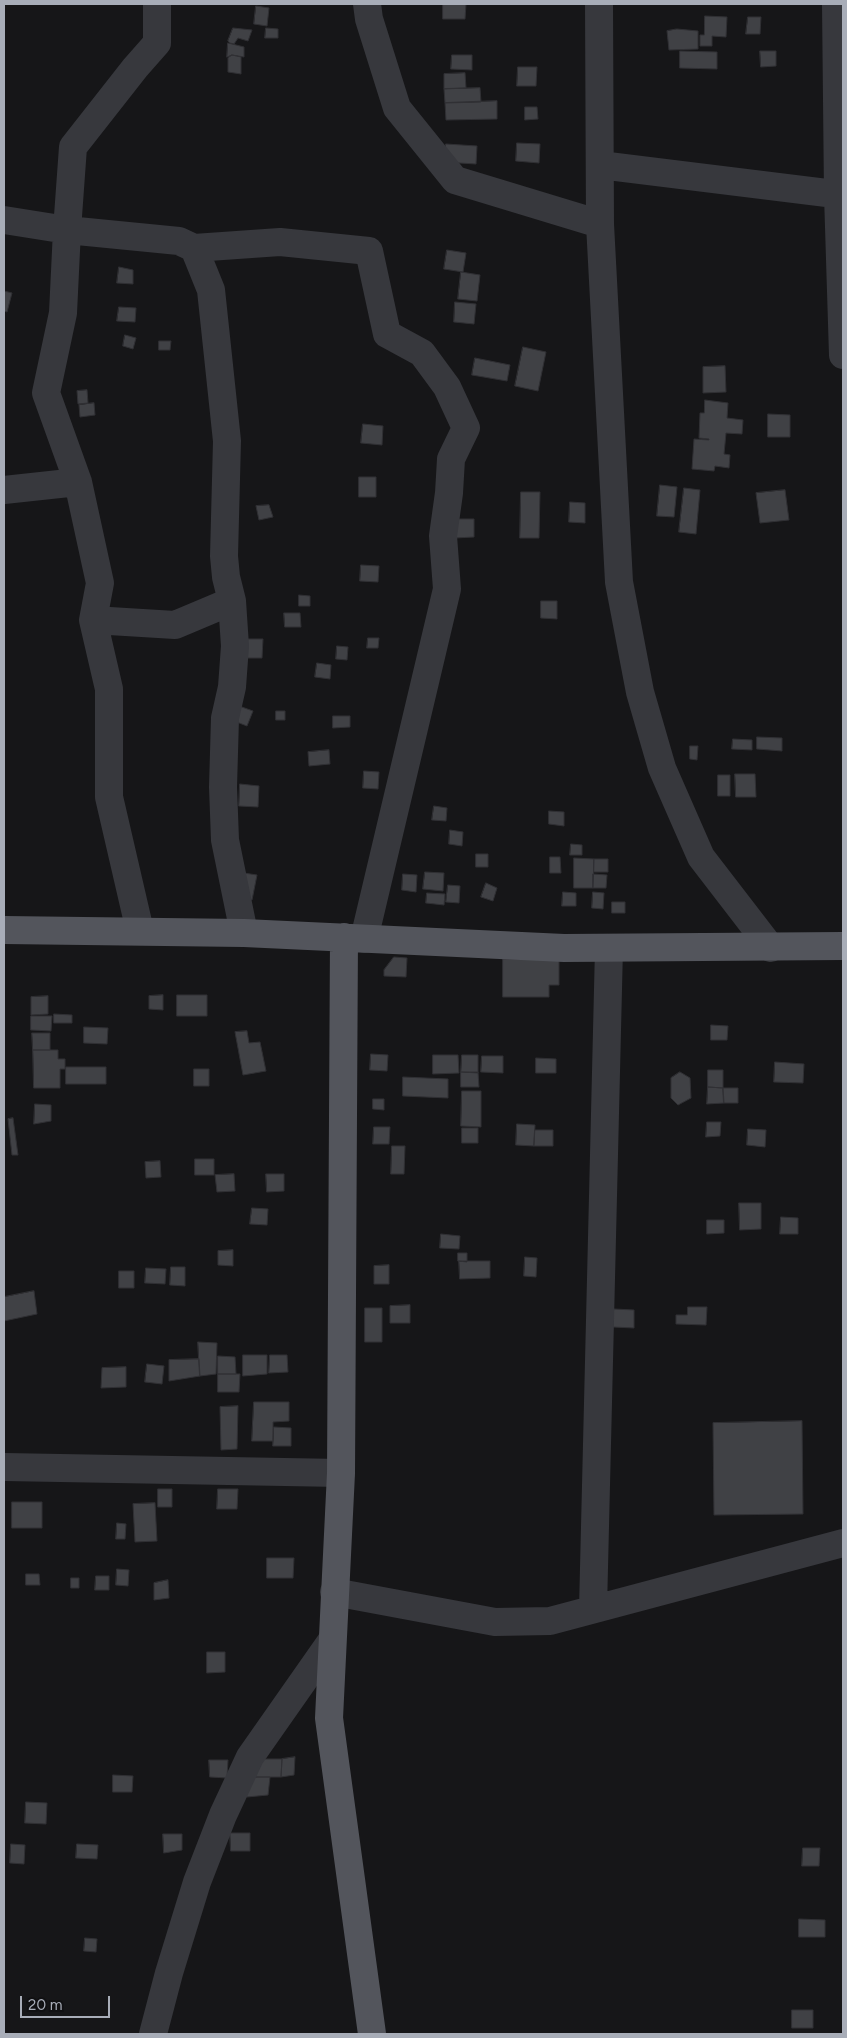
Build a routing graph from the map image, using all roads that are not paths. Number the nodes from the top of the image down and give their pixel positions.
1 (157, 4) edge
2 (367, 4) edge
3 (599, 4) edge
4 (836, 4) edge
5 (600, 164) junction
6 (841, 195) edge
7 (4, 220) edge
8 (600, 224) junction
9 (67, 230) junction
10 (194, 248) junction
11 (843, 356) edge
12 (78, 482) junction
13 (4, 490) edge
14 (232, 601) junction
15 (93, 620) junction
16 (4, 930) edge
17 (140, 931) junction
18 (244, 933) junction
19 (354, 938) junction
20 (843, 946) edge
21 (609, 948) junction
22 (771, 948) junction
23 (4, 1467) edge
24 (342, 1473) junction
25 (843, 1543) edge
26 (334, 1592) junction
27 (593, 1609) junction
28 (332, 1640) junction
29 (153, 2034) edge
30 (372, 2034) edge

1 - 9 street
2 - 8 street
3 - 5 street
4 - 6 street
5 - 6 street
5 - 8 street
6 - 11 street
7 - 9 street
8 - 22 street
9 - 10 street
9 - 12 street
10 - 14 street
10 - 19 street
12 - 13 street
12 - 15 street
14 - 15 street
14 - 18 street
15 - 17 street
16 - 17 main road
17 - 18 main road
18 - 19 main road
19 - 21 main road
19 - 24 main road
20 - 22 main road
21 - 22 main road
21 - 27 street
23 - 24 street
24 - 26 main road
25 - 27 street
26 - 27 street
26 - 28 main road
28 - 29 street
28 - 30 main road

